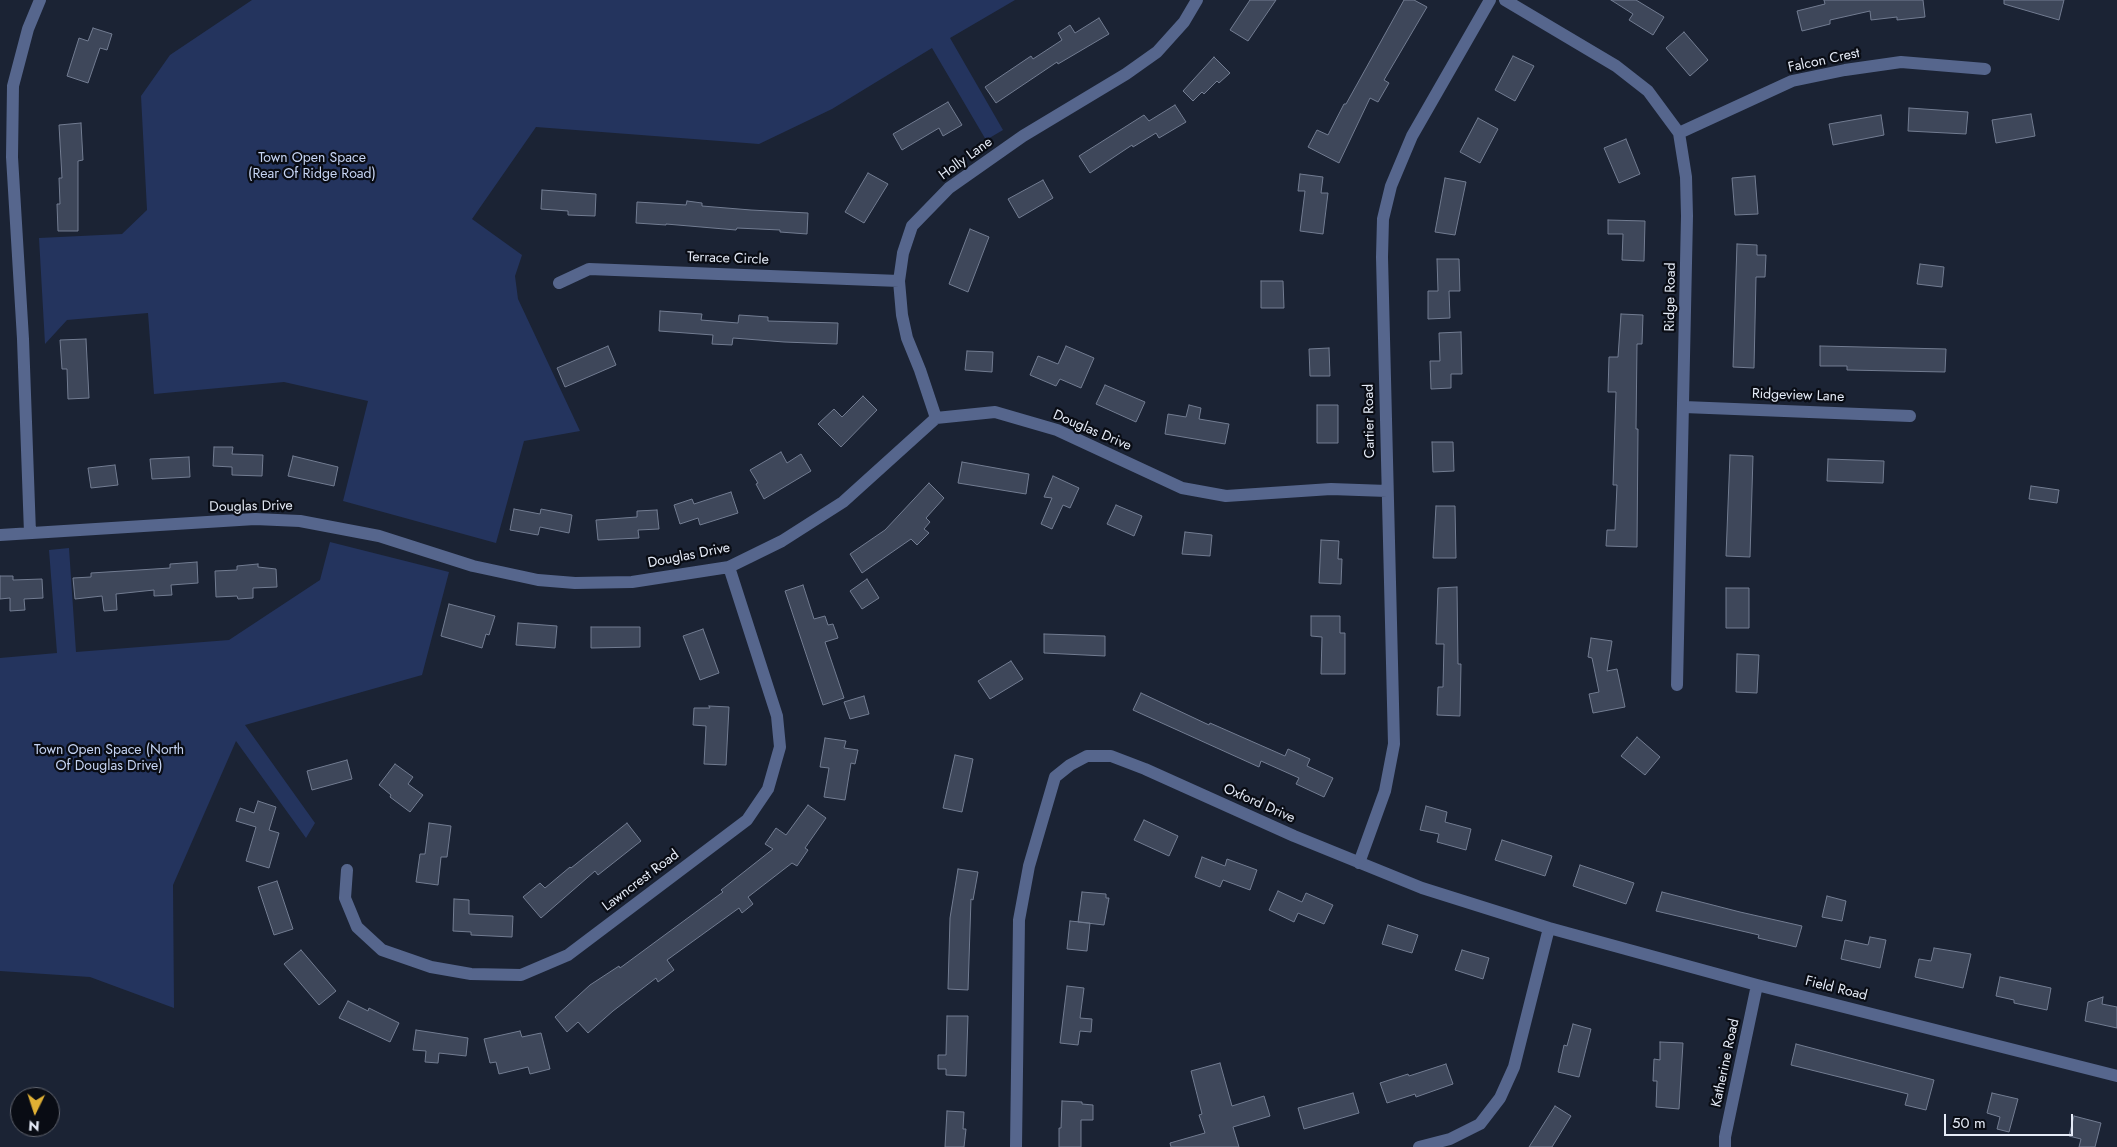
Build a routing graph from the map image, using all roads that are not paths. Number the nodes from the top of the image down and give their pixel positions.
1 (40, 0) edge
2 (1197, 0) edge
3 (1490, 0) edge
4 (1505, 0) edge
5 (1985, 69) dead end
6 (1679, 133) junction
7 (559, 282) dead end
8 (899, 282) junction
9 (1684, 407) junction
10 (1910, 416) dead end
11 (936, 418) junction
12 (1387, 491) junction
13 (30, 533) junction
14 (0, 535) edge
15 (729, 567) junction
16 (1677, 685) dead end
17 (1359, 863) junction
18 (347, 870) dead end
19 (1549, 928) junction
20 (1757, 985) junction
21 (2117, 1076) edge
22 (1016, 1147) edge
23 (1419, 1147) edge
24 (1725, 1147) edge

1 - 13 street
2 - 8 street, Holly Lane
3 - 12 street, Cartier Road
4 - 6 street, Ridge Road
5 - 6 street, Falcon Crest
6 - 9 street, Ridge Road
7 - 8 street, Terrace Circle
8 - 11 street, Holly Lane
9 - 10 street, Ridgeview Lane
9 - 16 street, Ridge Road
11 - 12 street, Douglas Drive
11 - 15 street, Douglas Drive
12 - 17 street, Cartier Road
13 - 14 street, Douglas Drive
13 - 15 street, Douglas Drive
15 - 18 street, Lawncrest Road
17 - 19 street, Oxford Drive
17 - 22 street, Oxford Drive
19 - 20 street, Field Road
19 - 23 street
20 - 21 street, Field Road
20 - 24 street, Katherine Road

